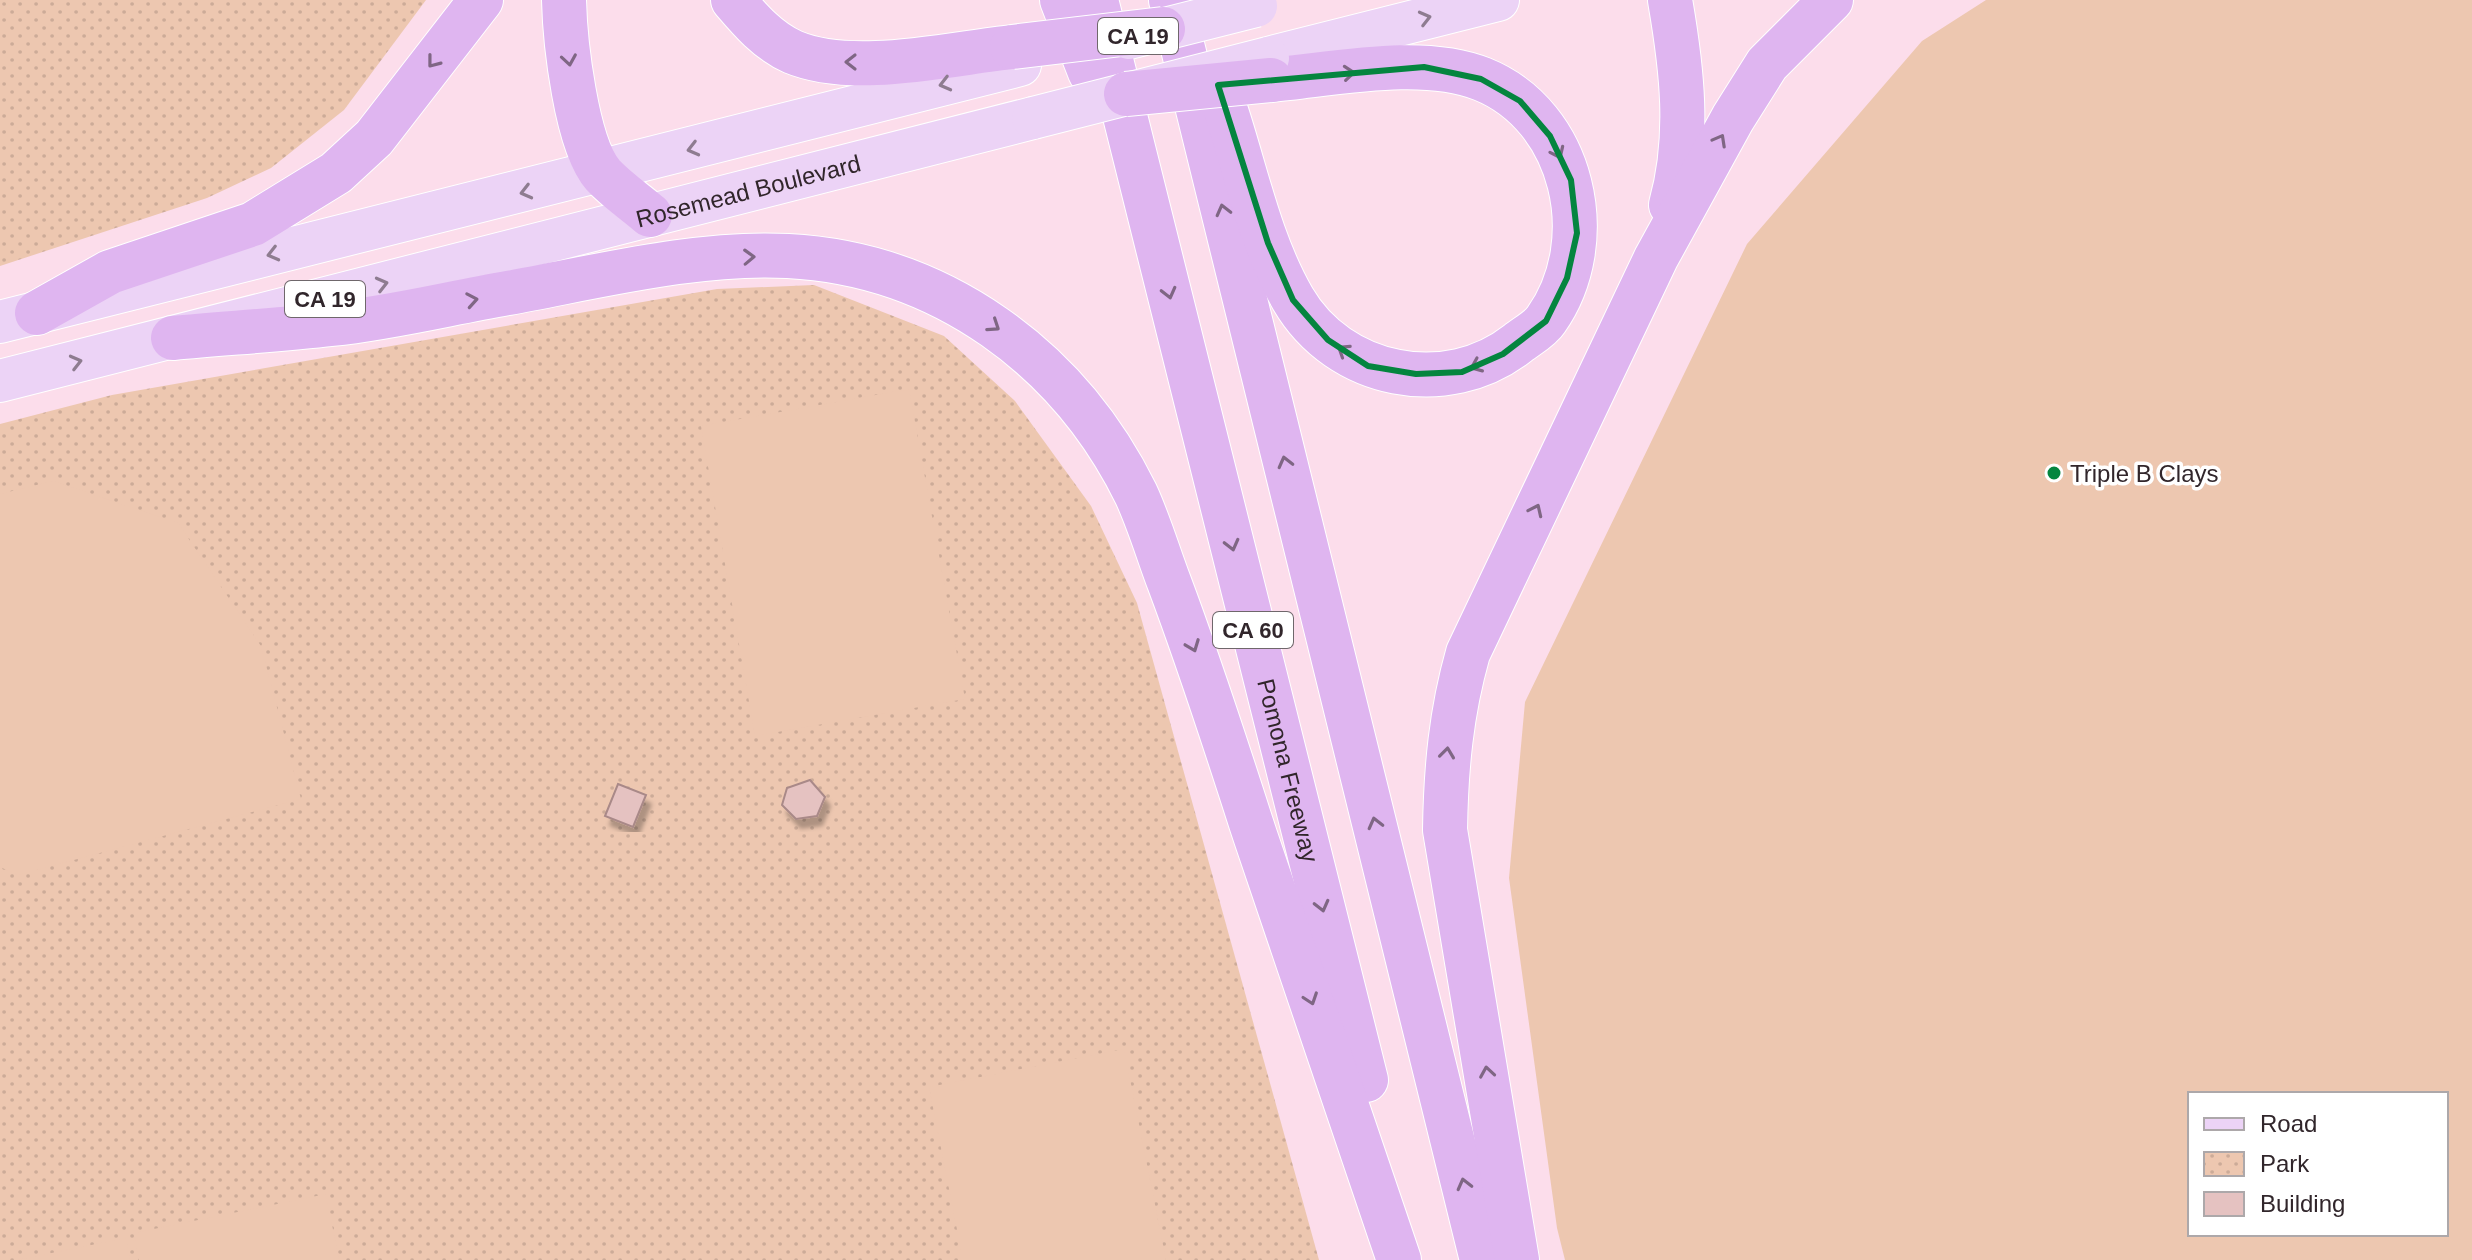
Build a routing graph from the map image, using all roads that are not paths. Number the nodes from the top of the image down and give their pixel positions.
1 (481, 0) edge
2 (564, 0) edge
3 (733, 0) edge
4 (1062, 0) edge
5 (1096, 0) edge
6 (1498, 0) edge
7 (1670, 0) edge
8 (1831, 0) edge
9 (1268, 3) edge
10 (1175, 10) edge
11 (1016, 56) junction
12 (1270, 69) junction
13 (1126, 94) joint
14 (601, 173) junction
15 (650, 215) junction
16 (1155, 237) junction
17 (1656, 258) junction
18 (19, 318) edge
19 (173, 338) junction
20 (0, 381) edge
21 (1399, 1260) edge
22 (1411, 1260) edge
23 (1482, 1260) edge
24 (1517, 1260) edge

1 -> 18 highway
2 -> 14 highway
11 -> 3 highway
4 - 16 highway
5 - 16 highway, Pomona Freeway / CA 60
12 -> 6 main road
7 - 17 highway
17 -> 8 highway
9 - 10 main road, CA 19, bridge
10 - 11 highway, bridge
12 -> 10 highway
23 -> 10 highway, CA 60
11 -> 14 main road, CA 19
12 - 13 highway, bridge
13 - 15 main road, Rosemead Boulevard / CA 19, bridge
14 - 15 highway
14 -> 18 main road, CA 19
19 -> 15 main road, Rosemead Boulevard / CA 19
16 -> 22 highway, Pomona Freeway / CA 60
24 -> 17 highway
20 -> 19 main road, Rosemead Boulevard / CA 19
19 -> 21 highway

